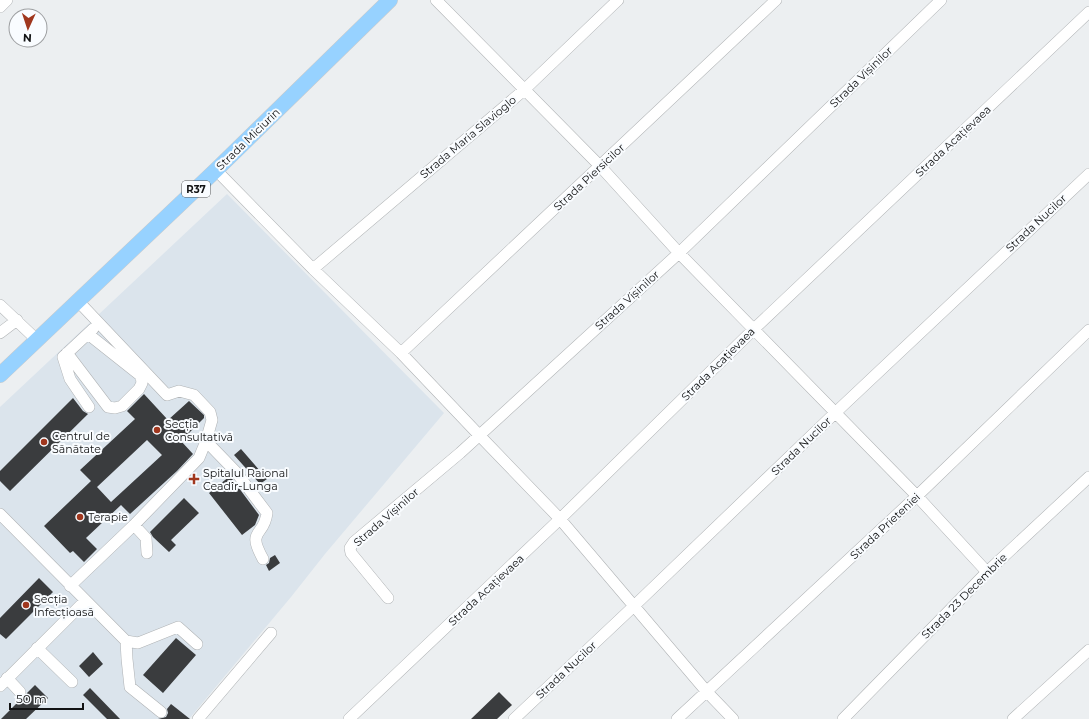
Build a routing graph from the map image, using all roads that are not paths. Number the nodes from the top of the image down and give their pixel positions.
1 (7, 0) edge
2 (390, 0) edge
3 (436, 0) edge
4 (618, 0) edge
5 (776, 0) edge
6 (942, 0) edge
7 (0, 7) edge
8 (1089, 12) edge
9 (524, 90) junction
10 (600, 166) junction
11 (216, 170) junction
12 (1089, 174) edge
13 (679, 253) junction
14 (313, 268) junction
15 (78, 301) junction
16 (0, 305) edge
17 (16, 320) junction
18 (99, 323) junction
19 (754, 328) junction
20 (1089, 330) edge
21 (0, 333) edge
22 (88, 334) junction
23 (37, 340) junction
24 (67, 353) junction
25 (401, 353) junction
26 (0, 375) edge
27 (89, 406) dead end
28 (835, 413) junction
29 (479, 435) junction
30 (206, 441) junction
31 (1089, 477) edge
32 (917, 496) junction
33 (0, 515) edge
34 (560, 519) junction
35 (134, 525) junction
36 (148, 553) dead end
37 (263, 559) dead end
38 (987, 572) junction
39 (70, 586) junction
40 (388, 598) dead end
41 (85, 601) junction
42 (634, 606) junction
43 (271, 633) dead end
44 (126, 641) junction
45 (197, 644) dead end
46 (37, 648) junction
47 (1089, 650) edge
48 (4, 682) edge
49 (72, 682) dead end
50 (20, 692) dead end
51 (707, 692) junction
52 (161, 712) dead end
53 (198, 719) edge
54 (349, 719) edge
55 (514, 719) edge
56 (677, 719) edge
57 (733, 719) edge
58 (843, 719) edge
59 (1013, 719) edge

1 - 7 street
2 - 11 main road, Strada Miciurin / R37
3 - 9 street
4 - 9 street, Strada Maria Slavioglo
5 - 10 street, Strada Piersicilor
6 - 13 street, Strada Vișinilor
8 - 19 street, Strada Acațievaea
9 - 10 street
9 - 14 street, Strada Maria Slavioglo
10 - 13 street
10 - 25 street, Strada Piersicilor
11 - 14 street
11 - 15 main road, Strada Miciurin / R37
12 - 28 street, Strada Nucilor
13 - 19 street
13 - 29 street, Strada Vișinilor
14 - 25 street
15 - 18 street
15 - 23 main road, Strada Miciurin / R37
16 - 17 street
17 - 21 street
17 - 23 street
18 - 22 street
18 - 30 street
19 - 28 street
19 - 34 street, Strada Acațievaea
20 - 32 street, Strada Prieteniei
22 - 24 street
22 - 24 street
23 - 26 main road, Strada Miciurin / R37
24 - 27 street
25 - 29 street
28 - 32 street
28 - 42 street, Strada Nucilor
29 - 34 street
29 - 40 street, Strada Vișinilor
30 - 35 street
30 - 37 street
31 - 38 street, Strada 23 Decembrie
32 - 38 street
32 - 51 street, Strada Prieteniei
33 - 39 street
34 - 42 street
34 - 54 street, Strada Acațievaea
35 - 36 street
35 - 39 street
38 - 58 street, Strada 23 Decembrie
39 - 41 street
41 - 44 street
41 - 46 street
42 - 51 street
42 - 55 street, Strada Nucilor
43 - 53 street
44 - 45 street
44 - 52 street
46 - 48 street
46 - 49 street
47 - 59 street
48 - 50 street
51 - 56 street, Strada Prieteniei
51 - 57 street

